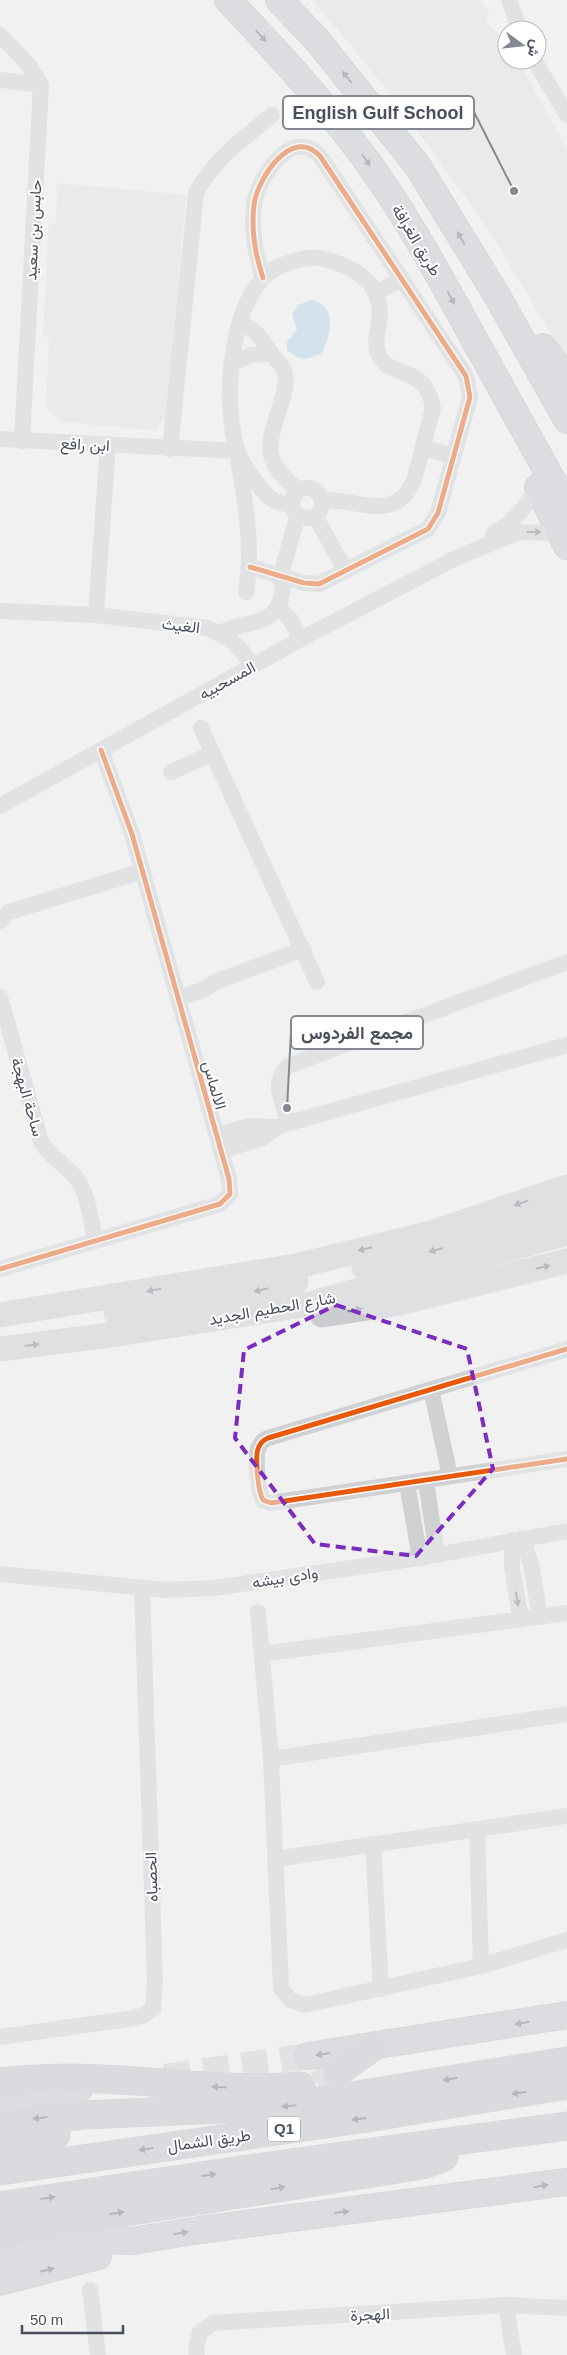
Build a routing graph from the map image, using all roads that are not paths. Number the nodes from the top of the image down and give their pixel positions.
1 (228, 0) edge
2 (279, 0) edge
3 (510, 0) edge
4 (517, 20) edge
5 (0, 35) edge
6 (540, 70) edge
7 (0, 80) edge
8 (41, 85) junction
9 (272, 114) dead end
10 (567, 115) edge
11 (263, 278) junction
12 (402, 279) junction
13 (375, 293) junction
14 (496, 294) junction
15 (241, 323) junction
16 (271, 353) junction
17 (482, 353) junction
18 (232, 363) junction
19 (567, 380) edge
20 (567, 420) edge
21 (0, 439) edge
22 (22, 441) junction
23 (108, 444) junction
24 (423, 448) junction
25 (170, 449) junction
26 (237, 451) junction
27 (454, 456) junction
28 (537, 484) junction
29 (323, 500) junction
30 (567, 507) edge
31 (302, 509) junction
32 (563, 540) edge
33 (456, 558) junction
34 (250, 567) junction
35 (346, 571) junction
36 (285, 580) junction
37 (246, 592) dead end
38 (278, 608) junction
39 (0, 611) edge
40 (96, 616) junction
41 (220, 633) junction
42 (301, 639) junction
43 (252, 666) junction
44 (201, 728) dead end
45 (101, 750) junction
46 (213, 754) junction
47 (171, 772) dead end
48 (7, 794) edge
49 (0, 806) edge
50 (143, 871) junction
51 (0, 921) edge
52 (304, 949) junction
53 (567, 962) edge
54 (318, 982) dead end
55 (176, 994) junction
56 (0, 996) edge
57 (567, 1045) edge
58 (283, 1125) junction
59 (217, 1135) junction
60 (221, 1151) junction
61 (567, 1187) edge
62 (567, 1213) edge
63 (567, 1233) edge
64 (95, 1241) junction
65 (488, 1246) junction
66 (567, 1261) edge
67 (0, 1269) edge
68 (0, 1315) edge
69 (0, 1326) edge
70 (64, 1341) junction
71 (0, 1348) edge
72 (567, 1349) edge
73 (431, 1389) junction
74 (567, 1459) edge
75 (450, 1476) junction
76 (426, 1481) junction
77 (407, 1484) junction
78 (567, 1531) edge
79 (517, 1539) junction
80 (437, 1555) junction
81 (420, 1558) junction
82 (0, 1574) edge
83 (142, 1588) junction
84 (258, 1612) dead end
85 (567, 1613) edge
86 (540, 1617) junction
87 (521, 1620) junction
88 (262, 1654) junction
89 (567, 1714) edge
90 (271, 1759) junction
91 (567, 1816) edge
92 (477, 1830) junction
93 (373, 1844) junction
94 (275, 1859) junction
95 (567, 1940) edge
96 (481, 1966) junction
97 (381, 1989) junction
98 (567, 2015) edge
99 (0, 2037) edge
100 (373, 2047) junction
101 (308, 2056) tunnel mouth
102 (567, 2061) edge
103 (338, 2072) tunnel mouth
104 (0, 2082) edge
105 (567, 2085) edge
106 (79, 2089) dead end
107 (372, 2092) junction
108 (0, 2100) edge
109 (0, 2124) edge
110 (117, 2125) dead end
111 (567, 2126) edge
112 (477, 2138) junction
113 (0, 2143) edge
114 (0, 2171) edge
115 (567, 2182) edge
116 (0, 2206) edge
117 (0, 2232) edge
118 (133, 2241) junction
119 (0, 2261) edge
120 (0, 2282) edge
121 (90, 2290) dead end
122 (506, 2305) junction
123 (567, 2308) edge
124 (98, 2355) edge
125 (197, 2355) edge
126 (514, 2355) edge

1 -> 17 highway, طريق الغرافة
14 -> 2 highway
3 - 4 street
5 - 8 street
6 - 10 street
7 - 8 street
8 - 22 street, حابس بن سعيد
9 - 25 street
11 - 12 street
11 - 13 street
11 - 15 street
12 - 13 street
12 - 27 street
13 - 24 street
14 - 19 highway
14 - 20 highway
15 - 16 street
15 - 18 street
16 - 18 street
16 - 31 street
17 - 28 highway
17 - 30 highway, طريق الغرافة
18 - 26 street
21 - 22 street, ابن رافع
22 - 23 street, ابن رافع
23 - 25 street, ابن رافع
23 - 40 street
24 - 27 street
24 - 29 street
25 - 26 street, ابن رافع
26 - 31 street
26 - 34 street
27 - 35 street
28 - 32 highway
28 - 33 street, المسحبيه
29 - 31 street
29 - 31 street
31 - 35 street
31 - 36 street
33 -> 32 street, المسحبيه
33 - 42 street, المسحبيه
34 - 36 street
34 - 37 street
35 - 36 street
36 - 38 street
38 - 41 street
38 - 42 street
39 - 40 street, الغيث
40 - 41 street, الغيث
41 - 43 street, الغيث
42 - 43 street, المسحبيه
43 - 45 street, المسحبيه
44 - 46 street
45 - 48 street, المسحبيه
45 - 50 street, الالماس
46 - 47 street
46 - 52 street
48 - 49 street, المسحبيه
50 - 51 street
50 - 55 street, الالماس
52 - 54 street
52 - 55 street
53 - 58 street
55 - 59 street, الالماس
56 - 64 street, ساحة البهجة
57 - 58 street
58 - 59 street
58 - 60 street
59 - 60 street, الالماس
60 - 64 street, الالماس
61 -> 68 main road
62 - 65 main road, شارع الحطيم الجديد
63 - 65 main road, شارع الحطيم الجديد
64 - 67 street, الالماس
65 -> 69 main road, شارع الحطيم الجديد
65 - 70 main road, شارع الحطيم الجديد
70 -> 66 main road
71 -> 70 main road, شارع الحطيم الجديد
72 - 73 street
73 - 75 street
73 - 77 street
74 - 75 street
75 - 76 street
76 - 77 street
76 - 80 street
77 - 81 street
78 - 79 street, وادى بيشه
79 - 80 street, وادى بيشه
79 - 86 street
79 -> 87 street
80 - 81 street, وادى بيشه
81 - 83 street, وادى بيشه
82 - 83 street, وادى بيشه
83 - 99 street, الحصباه
84 - 88 street
85 - 86 street
86 - 87 street
87 - 88 street
88 - 90 street
89 - 90 street
90 - 94 street
91 - 92 street
92 - 93 street
92 - 96 street
93 - 94 street
93 - 97 street
94 - 97 street
95 - 96 street
96 - 97 street
98 -> 100 highway
100 -> 101 highway
100 - 103 highway
102 -> 107 highway
107 -> 104 highway
105 -> 114 highway, طريق الشمال / Q1
106 - 108 highway
107 -> 109 highway
110 - 113 highway
111 - 112 highway, Q1
116 -> 112 highway, Q1
117 -> 112 highway
118 -> 115 highway
118 - 119 highway
120 -> 118 highway
121 - 124 street
122 - 123 street, الهجرة
122 - 125 street, الهجرة
122 - 126 street

